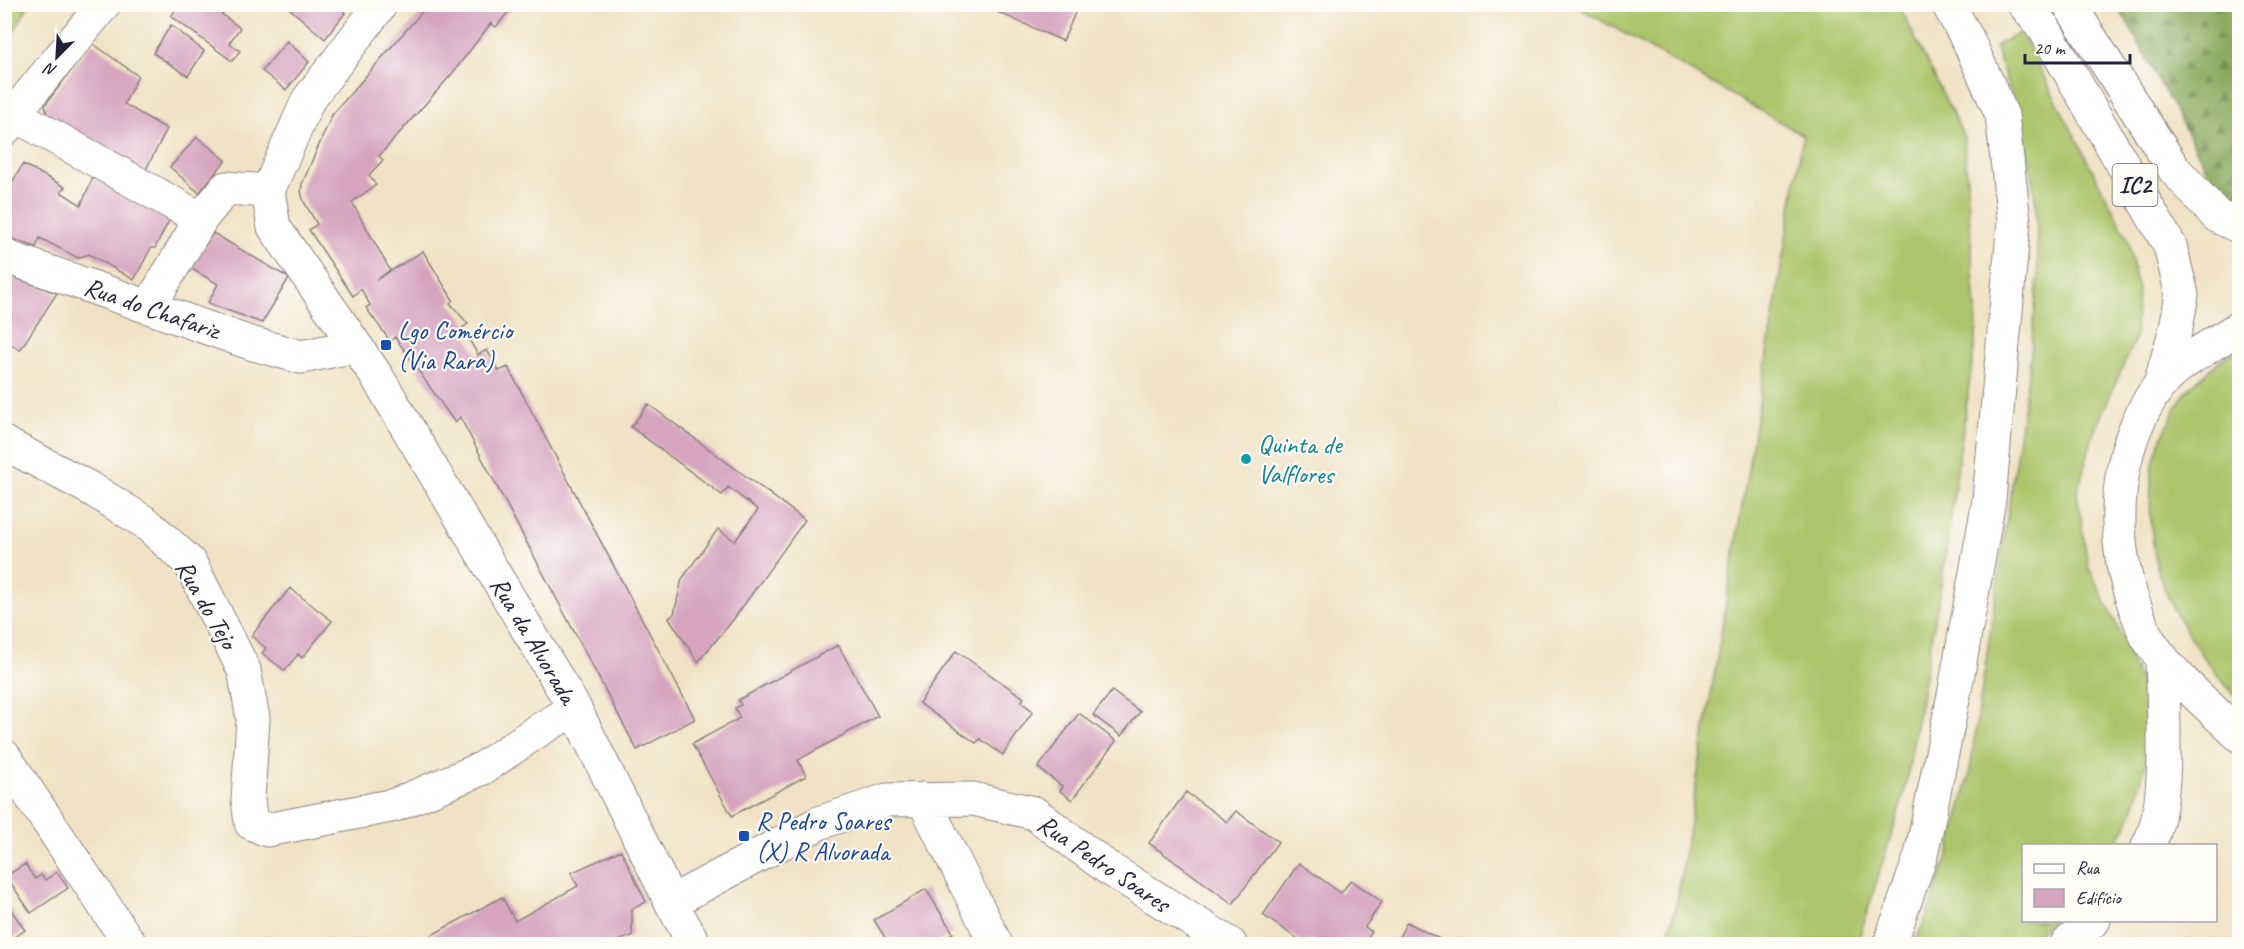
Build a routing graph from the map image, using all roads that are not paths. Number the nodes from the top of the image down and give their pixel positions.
1 (104, 4) edge
2 (381, 4) edge
3 (1948, 4) edge
4 (2024, 4) edge
5 (2069, 4) edge
6 (10, 123) edge
7 (268, 191) junction
8 (201, 219) junction
9 (2240, 227) edge
10 (4, 256) edge
11 (149, 307) junction
12 (2240, 327) edge
13 (355, 346) junction
14 (2160, 385) junction
15 (4, 443) edge
16 (2162, 658) junction
17 (575, 709) junction
18 (2240, 736) edge
19 (4, 756) edge
20 (923, 798) junction
21 (2149, 844) edge
22 (671, 902) junction
23 (2093, 922) edge
24 (685, 941) edge
25 (130, 945) edge
26 (996, 945) edge
27 (1230, 945) edge
28 (1890, 945) edge
29 (2067, 945) edge

1 - 6 main road
2 - 7 main road
3 - 28 main road
4 - 14 main road, IC2
5 - 9 main road, IC2
6 - 8 main road
7 - 8 main road
7 - 13 main road, Rua da Alvorada
8 - 11 main road
10 - 11 main road, Rua do Chafariz
11 - 13 main road, Rua do Chafariz
12 - 14 main road
13 - 17 main road, Rua da Alvorada
14 - 16 main road
15 - 17 main road, Rua do Tejo
16 - 18 main road
16 - 21 main road
17 - 22 main road, Rua da Alvorada
19 - 25 main road
20 - 22 main road, Rua Pedro Soares
20 - 26 main road
20 - 27 main road, Rua Pedro Soares
22 - 24 main road, Rua da Alvorada
23 - 29 main road

